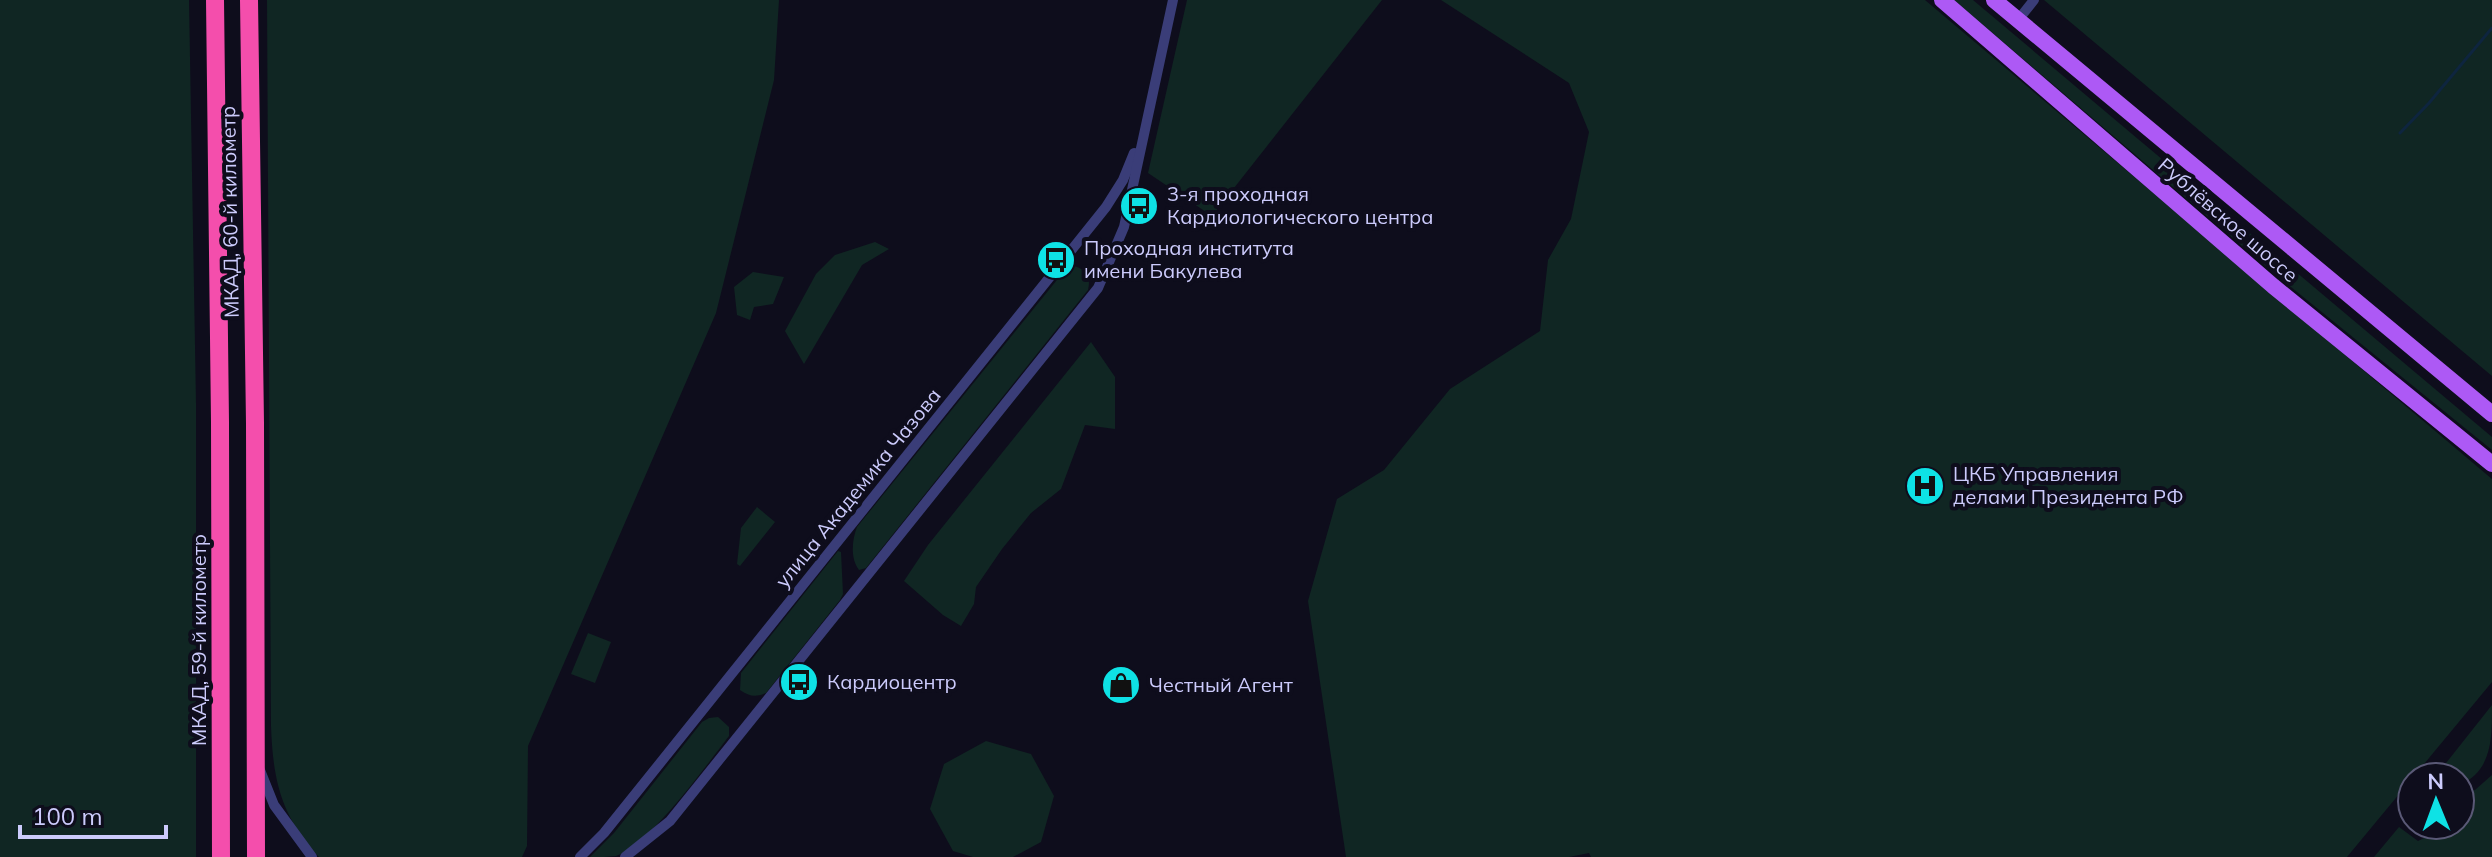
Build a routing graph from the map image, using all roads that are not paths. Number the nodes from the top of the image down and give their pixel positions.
1 (215, 0) edge
2 (249, 0) edge
3 (1173, 0) edge
4 (1942, 0) edge
5 (1994, 0) edge
6 (2034, 0) edge
7 (2018, 20) junction
8 (1143, 129) junction
9 (2492, 414) edge
10 (220, 422) joint
11 (2492, 464) edge
12 (256, 761) junction
13 (221, 857) edge
14 (256, 857) edge
15 (312, 857) edge
16 (580, 857) edge
17 (625, 857) edge

1 - 10 highway, МКАД, 60-й километр
2 - 12 highway, МКАД, 60-й километр
3 - 8 street, улица Академика Чазова
4 - 11 main road, Рублёвское шоссе
5 - 7 main road, Рублёвское шоссе
6 - 7 street
7 - 9 main road, Рублёвское шоссе
8 - 16 street, улица Академика Чазова
8 - 17 street, улица Академика Чазова
10 - 13 highway, МКАД, 59-й километр
12 - 14 highway
12 - 15 street

